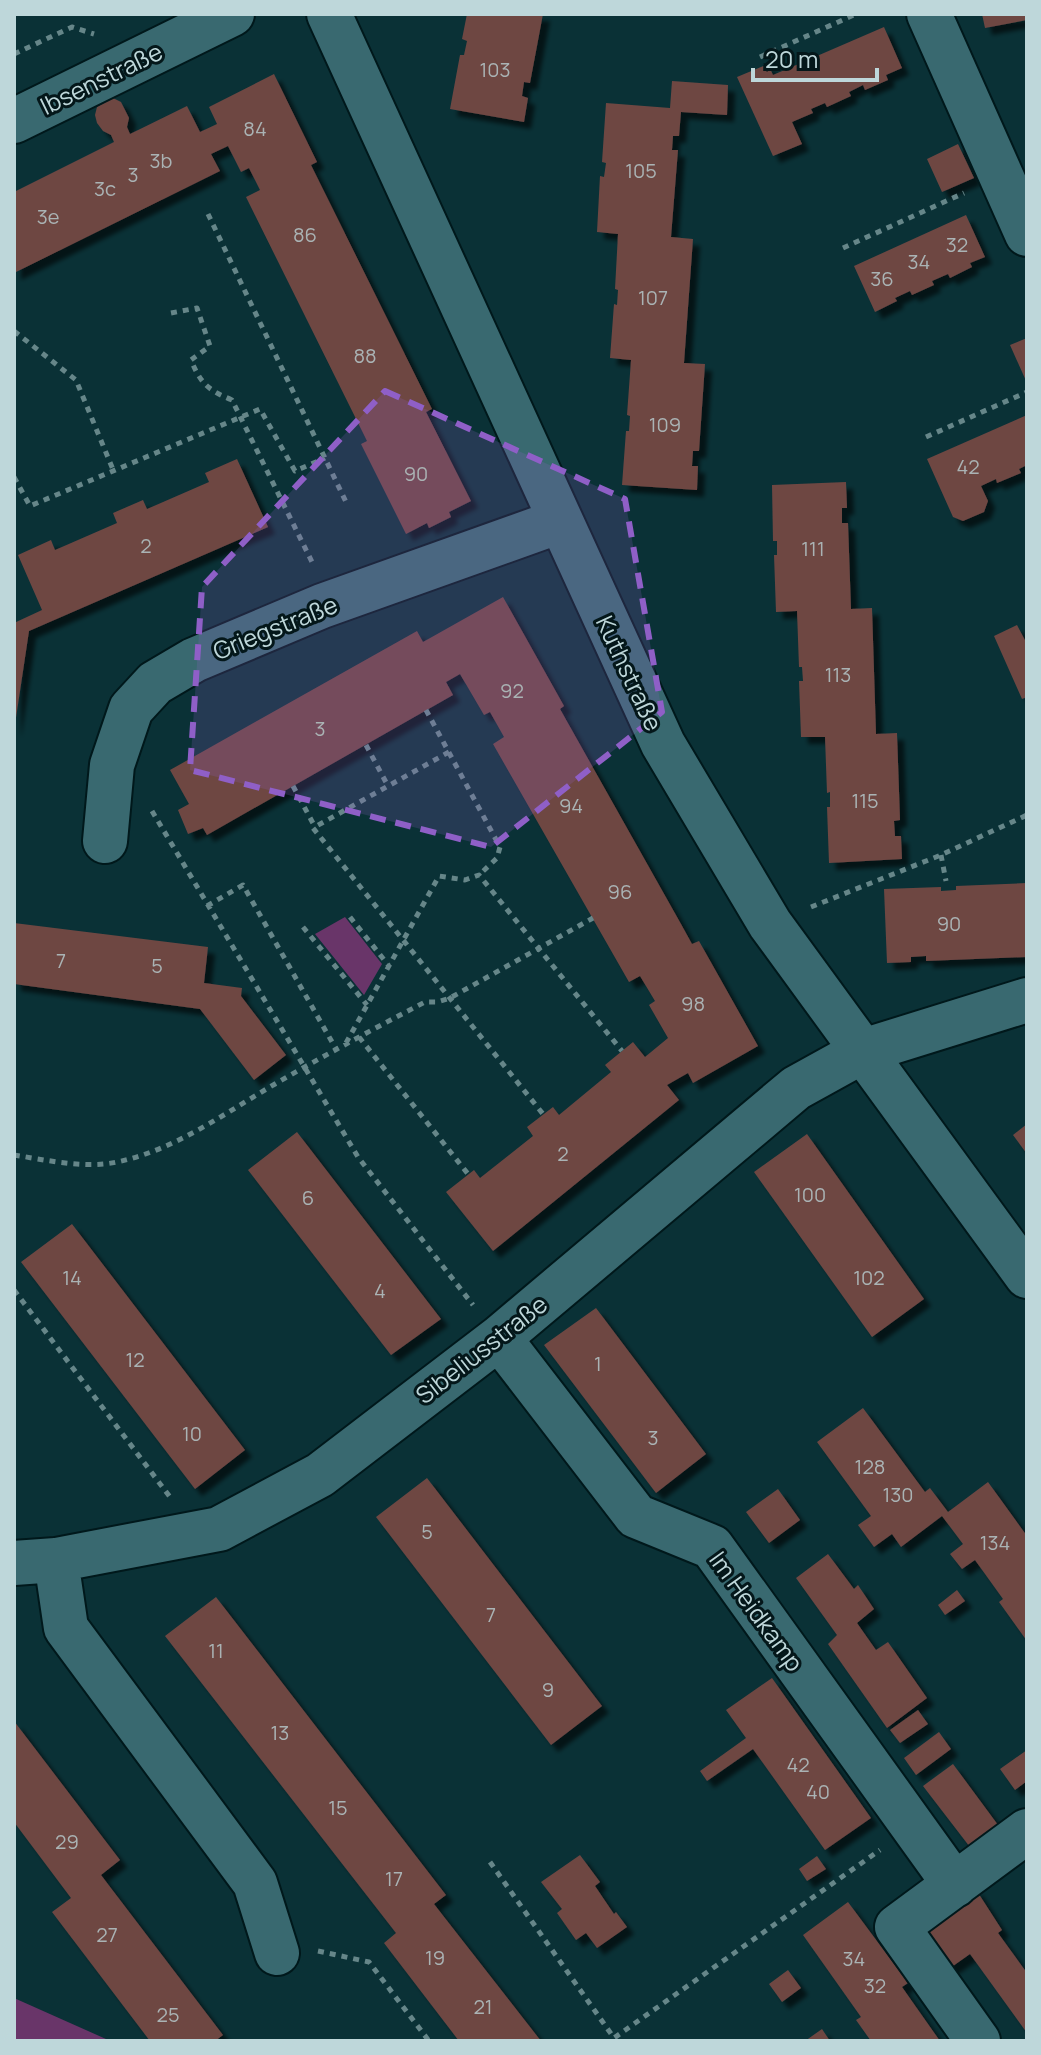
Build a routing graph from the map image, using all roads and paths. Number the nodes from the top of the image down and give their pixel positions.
1 (232, 14) edge
2 (329, 14) edge
3 (856, 14) edge
4 (929, 14) edge
5 (760, 57) dead end
6 (14, 121) edge
7 (1002, 177) junction
8 (208, 214) dead end
9 (1027, 234) edge
10 (843, 248) dead end
11 (171, 313) dead end
12 (14, 331) edge
13 (1027, 392) edge
14 (241, 417) junction
15 (926, 437) dead end
16 (325, 458) junction
17 (114, 472) junction
18 (14, 477) edge
19 (346, 502) dead end
20 (560, 521) junction
21 (332, 603) junction
22 (426, 710) dead end
23 (366, 745) dead end
24 (119, 746) junction
25 (449, 752) junction
26 (293, 786) dead end
27 (388, 786) junction
28 (1027, 815) edge
29 (315, 827) junction
30 (105, 841) dead end
31 (941, 855) junction
32 (479, 875) junction
33 (946, 881) dead end
34 (207, 906) junction
35 (350, 917) dead end
36 (593, 918) dead end
37 (770, 924) junction
38 (303, 927) dead end
39 (403, 940) junction
40 (538, 949) junction
41 (389, 966) junction
42 (450, 998) junction
43 (1027, 1000) edge
44 (367, 1005) junction
45 (359, 1037) junction
46 (346, 1044) junction
47 (336, 1049) junction
48 (622, 1051) dead end
49 (863, 1051) junction
50 (304, 1067) junction
51 (543, 1114) dead end
52 (14, 1155) edge
53 (468, 1174) dead end
54 (1027, 1276) edge
55 (14, 1290) edge
56 (499, 1338) junction
57 (197, 1533) junction
58 (35, 1561) edge
59 (913, 1827) junction
60 (1027, 1831) edge
61 (490, 1862) dead end
62 (955, 1885) junction
63 (277, 1953) joint
64 (614, 2039) edge
65 (429, 2041) edge
66 (978, 2041) edge

1 - 6 street, Ibsenstraße
2 - 20 street, Kuthstraße
3 - 5 path
4 - 7 street
7 - 9 street
7 - 10 path
8 - 16 path
11 - 14 path
12 - 17 path
13 - 15 path
14 - 16 path
14 - 17 path
14 - 21 path
16 - 19 path
17 - 18 path
20 - 21 street, Griegstraße
20 - 37 street, Kuthstraße
21 - 24 street, Griegstraße
22 - 25 path
23 - 27 path
24 - 30 street, Griegstraße
24 - 34 path
25 - 27 path
25 - 32 path
26 - 29 path
27 - 29 path
28 - 31 path
29 - 39 path
31 - 33 path
31 - 37 path
32 - 39 path
32 - 40 path
34 - 47 path
34 - 50 path
35 - 41 path
36 - 40 path
37 - 49 street, Kuthstraße
38 - 44 path
39 - 41 path
39 - 42 path
40 - 42 path
40 - 48 path
41 - 44 path
42 - 45 path
42 - 51 path
43 - 49 street, Sibeliusstraße
44 - 46 path
45 - 46 path
45 - 53 path
46 - 47 path
47 - 50 path
49 - 54 street, Kuthstraße
49 - 56 street, Sibeliusstraße
50 - 52 path
50 - 56 path
55 - 57 path
56 - 57 street, Sibeliusstraße
56 - 59 street, Im Heidkamp
57 - 58 street, Sibeliusstraße
58 - 63 street, Sibeliusstraße
59 - 62 street, Im Heidkamp
59 - 64 path
60 - 62 street
61 - 64 path
62 - 66 street
63 - 65 path

